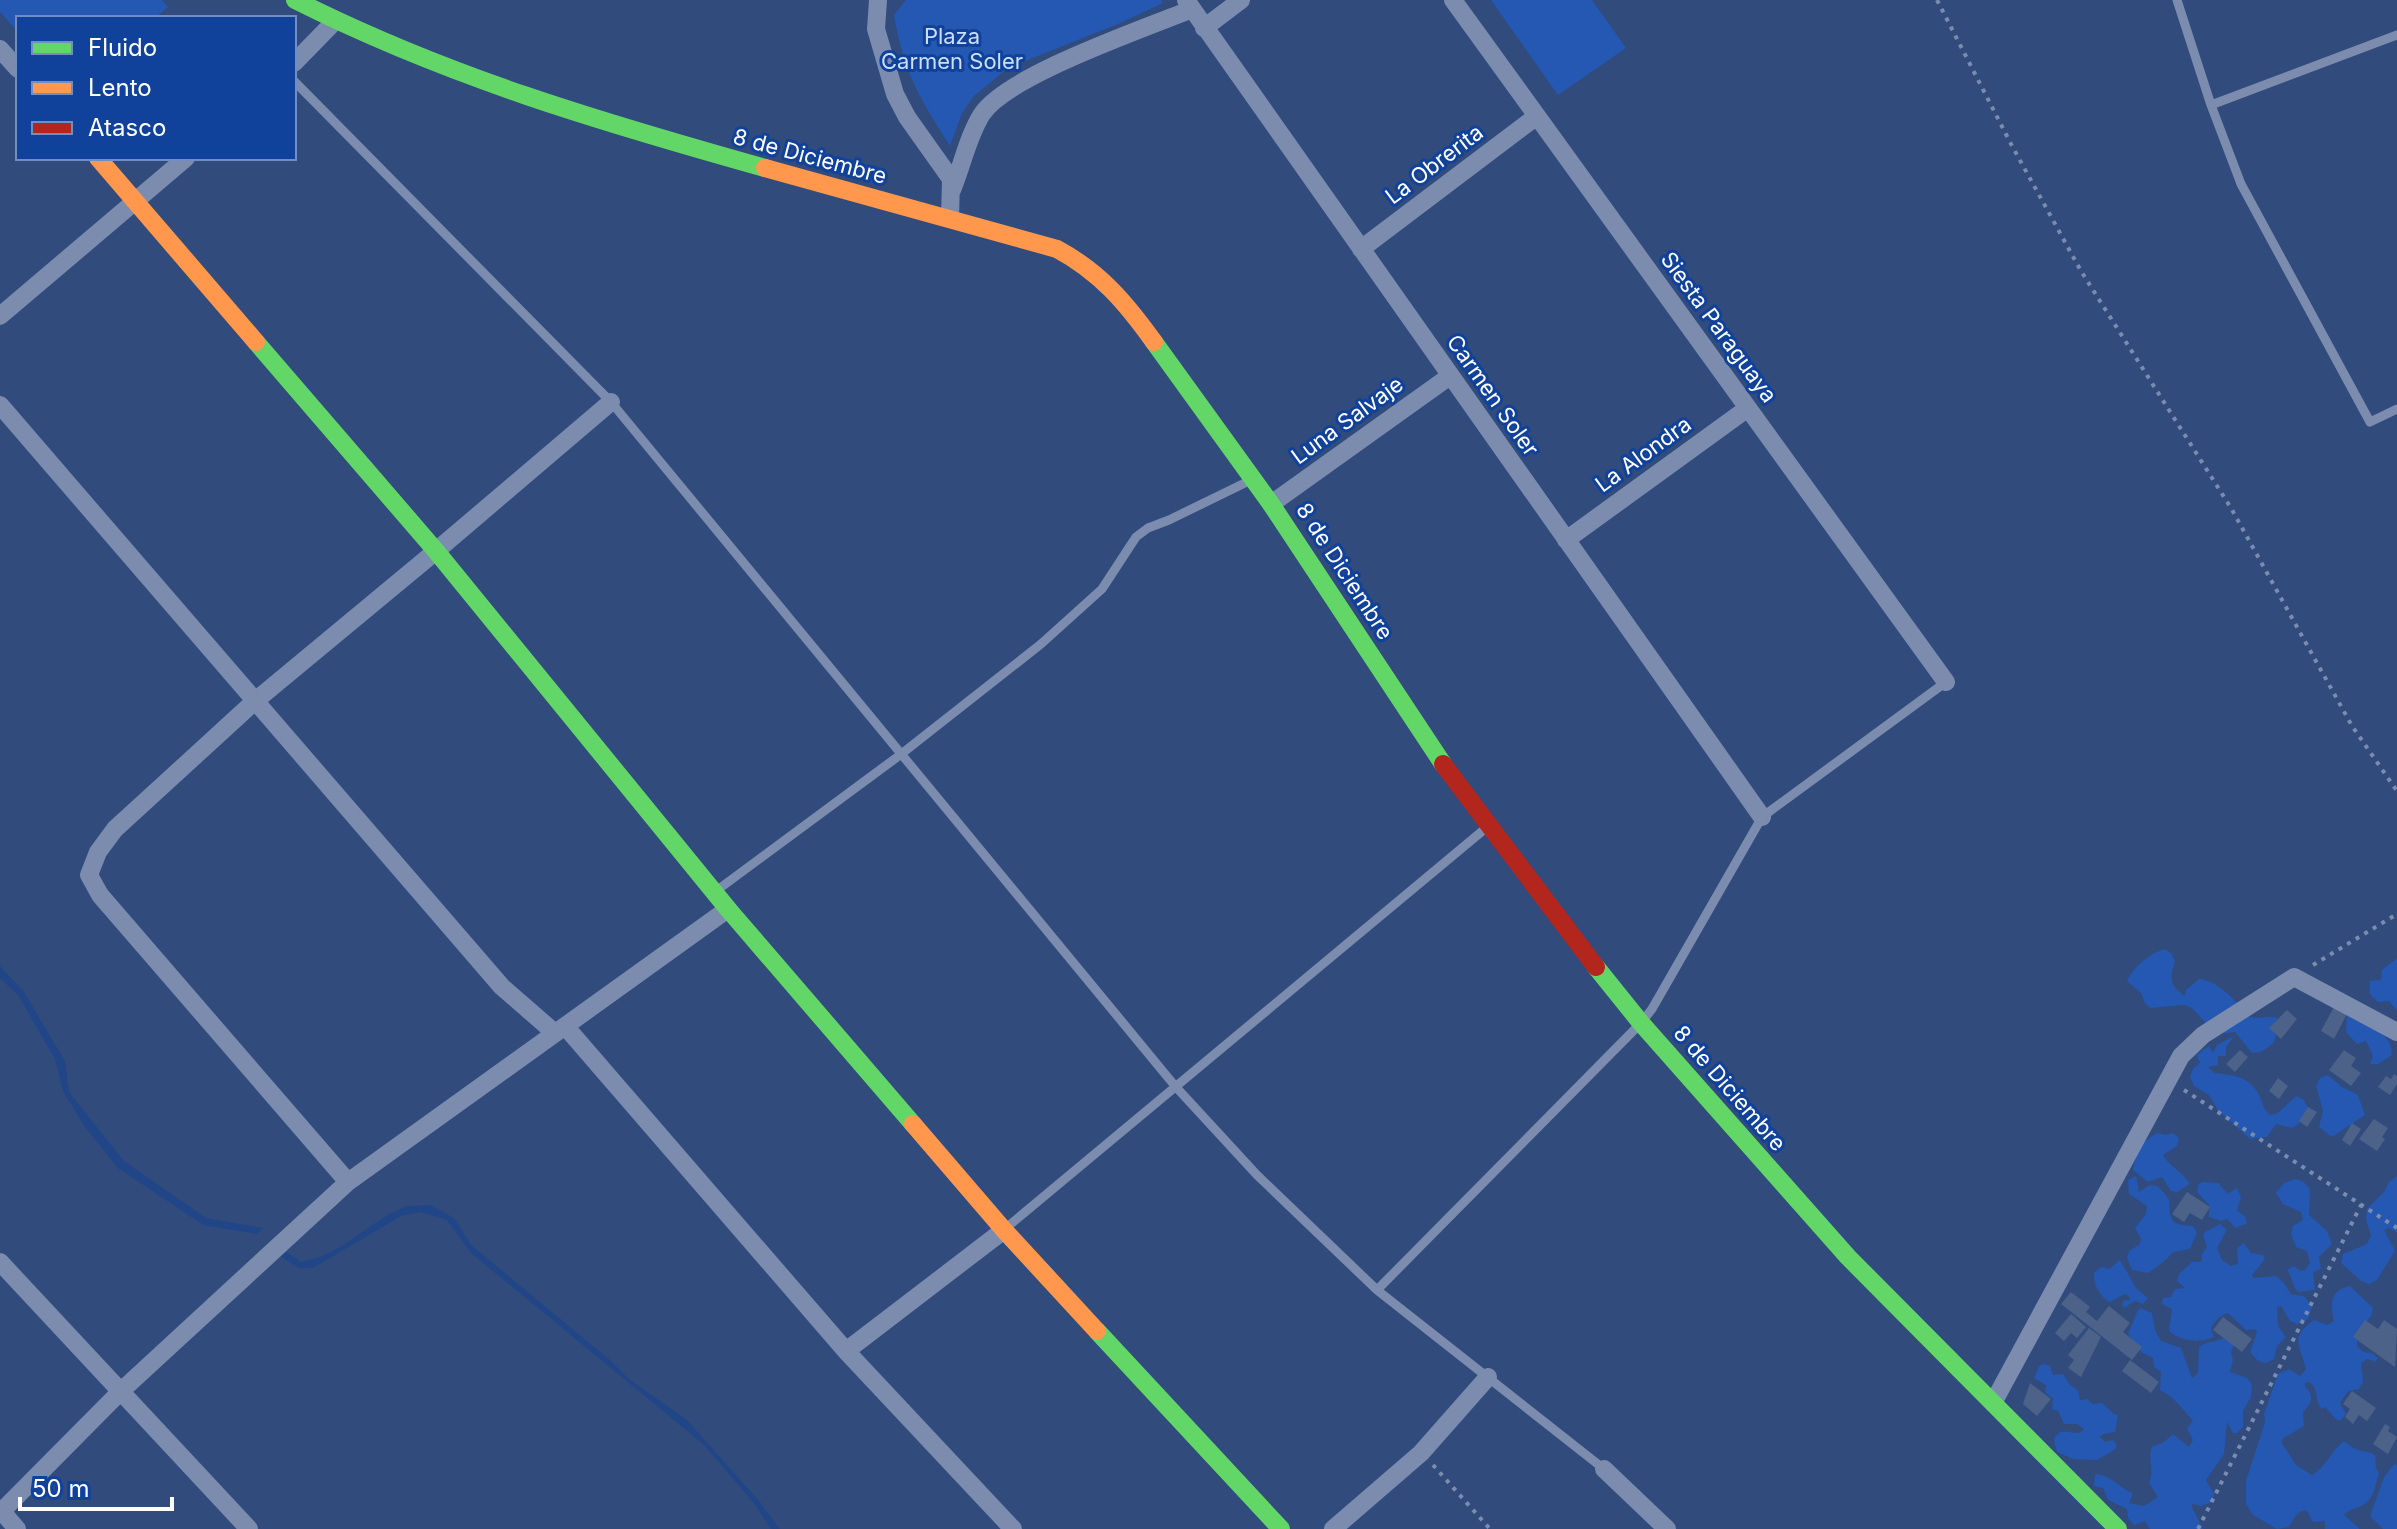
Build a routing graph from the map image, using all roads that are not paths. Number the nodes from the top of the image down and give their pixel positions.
1 (295, 0) edge
2 (878, 0) edge
3 (1241, 0) edge
4 (1453, 0) edge
5 (2177, 0) edge
6 (1189, 4) edge
7 (335, 21) junction
8 (1204, 28) junction
9 (2397, 35) edge
10 (0, 49) edge
11 (296, 61) edge
12 (16, 67) edge
13 (296, 83) edge
14 (2211, 105) junction
15 (1537, 116) junction
16 (100, 160) edge
17 (184, 160) edge
18 (952, 190) junction
19 (137, 201) junction
20 (950, 218) junction
21 (1361, 249) junction
22 (0, 316) edge
23 (1450, 376) junction
24 (611, 402) junction
25 (0, 405) edge
26 (1748, 408) junction
27 (2397, 409) edge
28 (1253, 479) junction
29 (1271, 504) junction
30 (1566, 540) junction
31 (436, 551) junction
32 (1946, 682) joint
33 (255, 701) junction
34 (900, 755) junction
35 (1762, 817) junction
36 (1488, 827) junction
37 (714, 893) junction
38 (728, 909) junction
39 (1641, 1023) junction
40 (560, 1030) junction
41 (2397, 1032) edge
42 (1175, 1086) junction
43 (348, 1182) junction
44 (1004, 1230) junction
45 (0, 1262) edge
46 (1377, 1290) junction
47 (846, 1351) junction
48 (1488, 1377) junction
49 (120, 1392) junction
50 (1993, 1403) junction
51 (1604, 1469) joint
52 (1, 1510) edge
53 (17, 1529) edge
54 (249, 1529) edge
55 (1013, 1529) edge
56 (1281, 1529) edge
57 (1333, 1529) edge
58 (1667, 1529) edge
59 (2118, 1529) edge

1 - 7 street, 8 de Diciembre
2 - 18 street
3 - 8 street
4 - 15 street, Siesta Paraguaya
5 - 14 lane
6 - 8 street, Carmen Soler
6 - 18 street
7 - 11 street
7 - 20 street, 8 de Diciembre
8 - 21 street, Carmen Soler
9 - 14 lane
10 - 12 street
13 - 24 lane
14 - 27 lane
15 - 21 street, La Obrerita
15 - 26 street, Siesta Paraguaya
16 - 19 street
17 - 19 street
18 - 20 street
19 - 22 street
19 - 31 street
20 - 28 street, 8 de Diciembre
21 - 23 street, Carmen Soler
23 - 29 street, Luna Salvaje
23 - 30 street, Carmen Soler
24 - 31 street
24 - 34 lane
25 - 33 street
26 - 30 street, La Alondra
26 - 32 street, Siesta Paraguaya
28 - 29 street, 8 de Diciembre
28 - 34 lane
29 - 36 street, 8 de Diciembre
30 - 35 street, Carmen Soler
31 - 33 street
31 - 37 street
32 - 35 lane
33 - 40 street
33 - 43 street
34 - 37 lane
34 - 42 lane
35 - 39 lane
36 - 39 street, 8 de Diciembre
36 - 42 lane
37 - 38 street
38 - 40 street
38 - 44 street
39 - 46 lane
39 - 50 street, 8 de Diciembre
40 - 43 street
40 - 47 street
41 - 50 street
42 - 44 lane
42 - 46 lane
43 - 49 street
44 - 47 street
44 - 56 street
45 - 49 street
46 - 48 lane
47 - 55 street
48 - 51 lane
48 - 57 street
49 - 52 street
49 - 54 street
50 - 59 street, 8 de Diciembre
51 - 58 street
52 - 53 street

